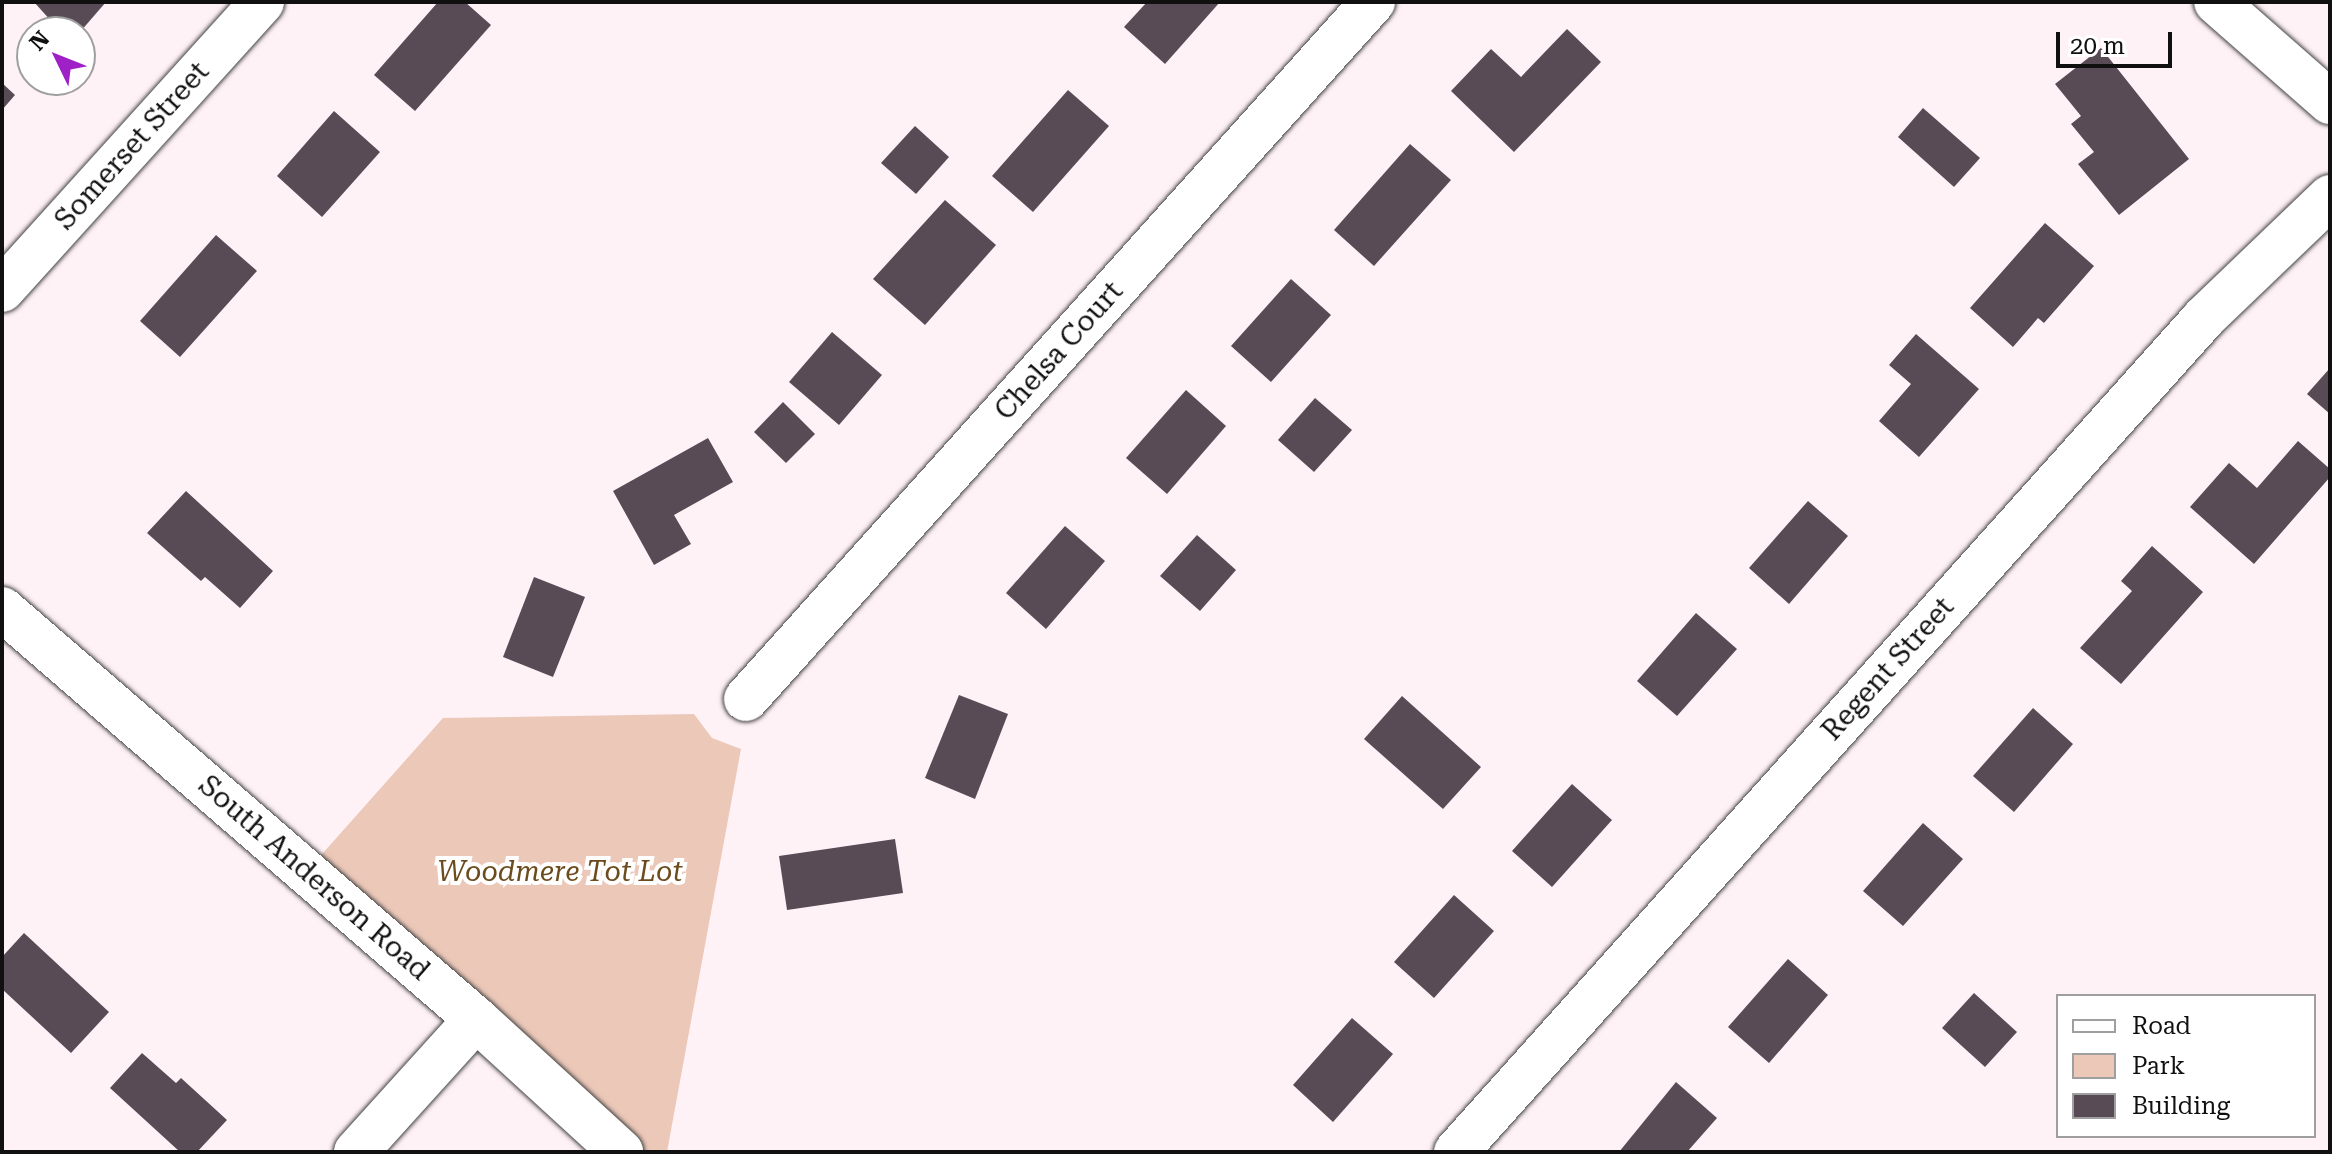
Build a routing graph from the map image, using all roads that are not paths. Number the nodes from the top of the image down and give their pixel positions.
1 (262, 2) edge
2 (1373, 2) edge
3 (2216, 2) edge
4 (2330, 102) edge
5 (2330, 197) edge
6 (2, 290) edge
7 (2, 609) edge
8 (746, 699) dead end
9 (476, 1019) junction
10 (356, 1152) edge
11 (621, 1152) edge
12 (1456, 1152) edge

1 - 6 street, Somerset Street
2 - 8 street, Chelsa Court
3 - 4 street
5 - 12 street, Regent Street
7 - 9 street, South Anderson Road
9 - 10 street
9 - 11 street, South Anderson Road

